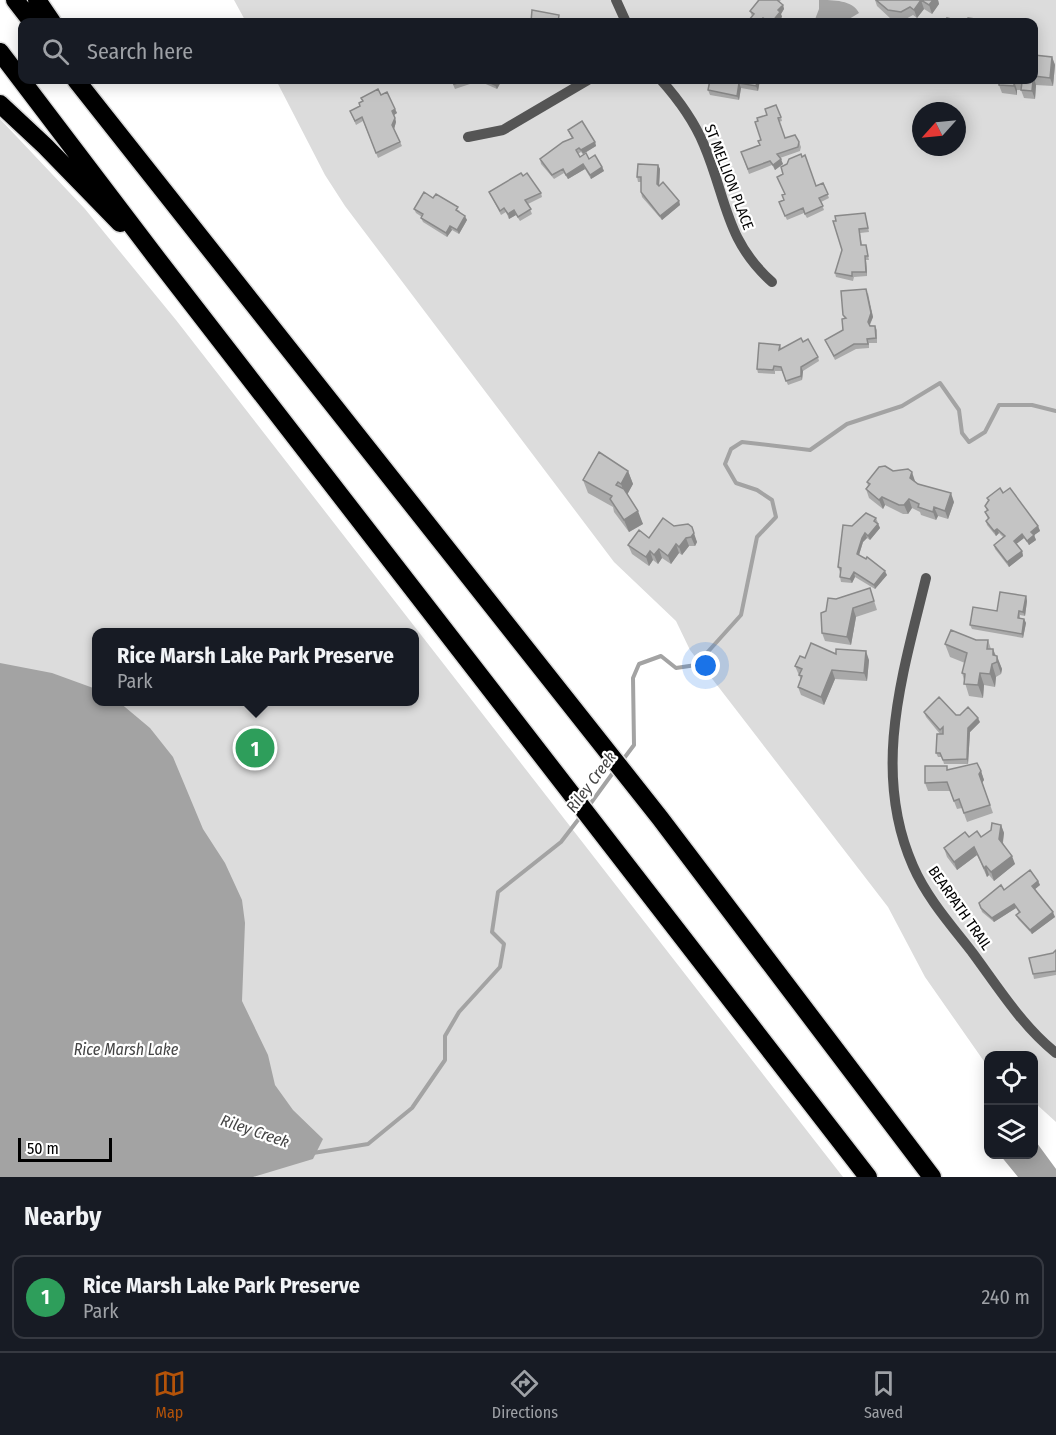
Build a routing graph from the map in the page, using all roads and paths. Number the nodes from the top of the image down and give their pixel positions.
1 (15, 0) edge
2 (37, 0) edge
3 (616, 0) edge
4 (29, 18) edge
5 (48, 18) edge
6 (624, 18) edge
7 (0, 52) edge
8 (18, 76) edge
9 (24, 84) edge
10 (79, 84) edge
11 (90, 84) edge
12 (581, 84) edge
13 (664, 84) edge
14 (0, 104) edge
15 (105, 118) junction
16 (468, 137) dead end
17 (155, 256) junction
18 (772, 282) dead end
19 (926, 578) dead end
20 (1056, 1053) edge
21 (868, 1177) edge
22 (932, 1177) edge

1 - 4 highway
2 - 5 highway
3 - 6 street
7 - 8 highway
9 - 17 highway
10 - 15 highway
11 - 15 highway
12 - 16 street
13 - 18 street, ST MELLION PLACE
14 - 17 highway
15 - 22 highway
17 - 21 highway
19 - 20 street, BEARPATH TRAIL

